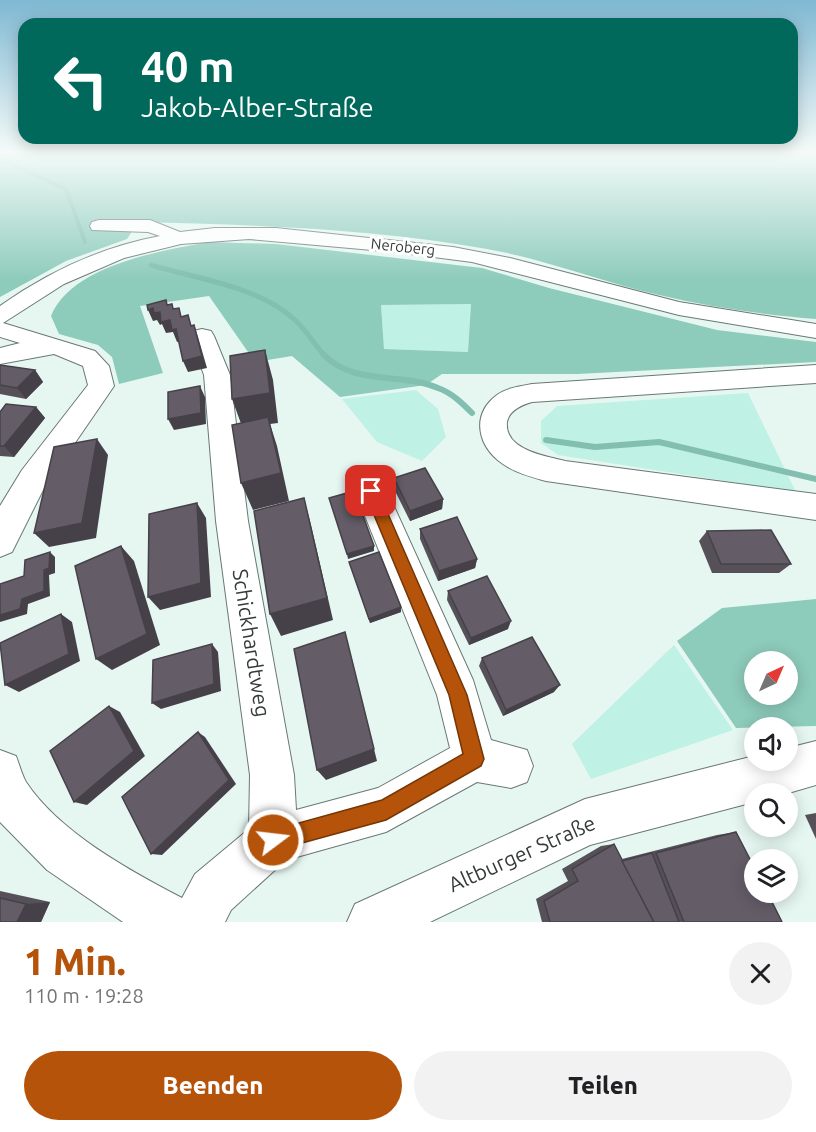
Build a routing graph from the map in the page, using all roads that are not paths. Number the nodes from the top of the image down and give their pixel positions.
1 (99, 226) dead end
2 (183, 238) junction
3 (0, 317) edge
4 (0, 330) edge
5 (816, 331) edge
6 (202, 336) dead end
7 (54, 346) junction
8 (6, 352) edge
9 (816, 374) edge
10 (371, 491) dead end
11 (816, 507) edge
12 (0, 542) edge
13 (816, 763) edge
14 (3, 792) edge
15 (273, 840) junction
16 (174, 922) edge
17 (197, 922) edge
18 (373, 922) edge

1 - 2 street
2 - 3 street, Neroberg
2 - 5 street, Neroberg
4 - 7 street
6 - 15 street, Schickhardtweg
7 - 8 street
7 - 12 street
9 - 11 street
10 - 15 street
13 - 18 street, Altburger Straße
14 - 16 street
15 - 17 street

